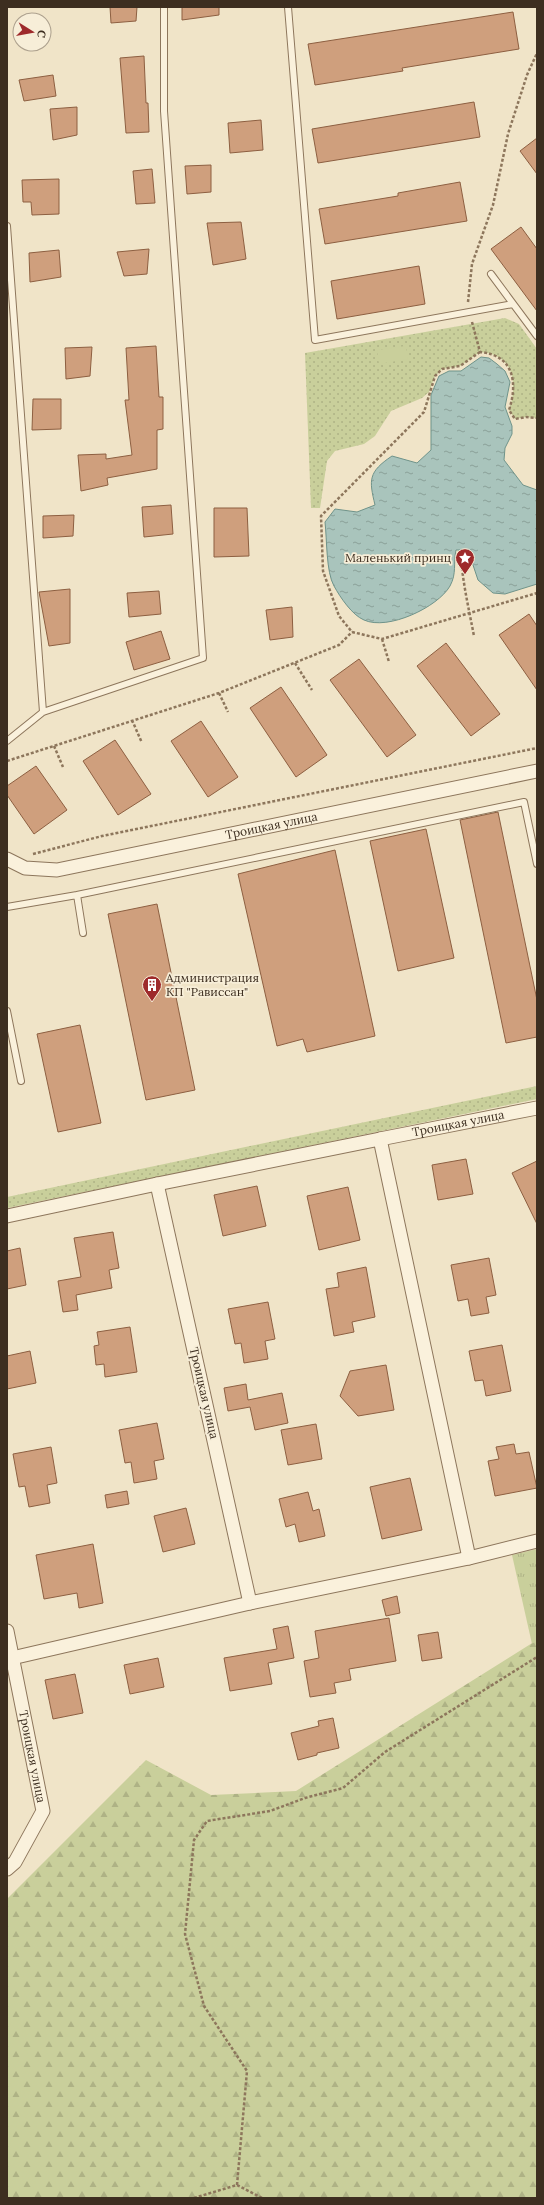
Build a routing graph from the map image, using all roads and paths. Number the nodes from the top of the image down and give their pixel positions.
1 (164, 7) edge
2 (288, 7) edge
3 (537, 53) edge
4 (7, 226) edge
5 (491, 274) dead end
6 (513, 304) junction
7 (467, 311) junction
8 (537, 336) edge
9 (480, 352) junction
10 (537, 418) edge
11 (461, 558) dead end
12 (537, 593) edge
13 (470, 612) junction
14 (352, 632) junction
15 (474, 636) dead end
16 (382, 639) junction
17 (389, 662) dead end
18 (295, 663) junction
19 (312, 690) dead end
20 (219, 693) junction
21 (43, 712) junction
22 (228, 712) dead end
23 (132, 720) junction
24 (7, 741) edge
25 (142, 743) dead end
26 (54, 746) junction
27 (537, 748) edge
28 (7, 761) edge
29 (63, 767) dead end
30 (537, 771) edge
31 (30, 854) dead end
32 (7, 859) edge
33 (537, 864) edge
34 (77, 895) junction
35 (7, 907) edge
36 (83, 933) dead end
37 (7, 1011) edge
38 (21, 1081) dead end
39 (537, 1108) edge
40 (380, 1140) junction
41 (157, 1184) junction
42 (7, 1216) edge
43 (537, 1541) edge
44 (469, 1558) junction
45 (250, 1603) junction
46 (7, 1631) edge
47 (12, 1658) junction
48 (537, 1658) edge
49 (7, 1869) edge
50 (237, 2185) junction
51 (194, 2198) edge
52 (262, 2198) edge

1 - 21 lane
2 - 7 lane
3 - 7 path
4 - 21 lane
5 - 6 lane
6 - 7 lane
6 - 8 lane
7 - 9 path
9 - 10 path
9 - 14 path
11 - 13 path
12 - 13 path
13 - 15 path
13 - 16 path
14 - 16 path
14 - 18 path
16 - 17 path
18 - 19 path
18 - 20 path
20 - 22 path
20 - 23 path
21 - 24 lane
23 - 25 path
23 - 26 path
26 - 28 path
26 - 29 path
27 - 31 path
30 - 32 street, Троицкая улица
33 - 34 lane
34 - 35 lane
34 - 36 lane
37 - 38 lane
39 - 40 street, Троицкая улица
40 - 41 street, Троицкая улица
40 - 44 street
41 - 42 street, Троицкая улица
41 - 45 street, Троицкая улица
43 - 44 street
44 - 45 street
45 - 47 street
46 - 47 street, Троицкая улица
47 - 49 street, Троицкая улица
48 - 50 path
50 - 51 path
50 - 52 path

